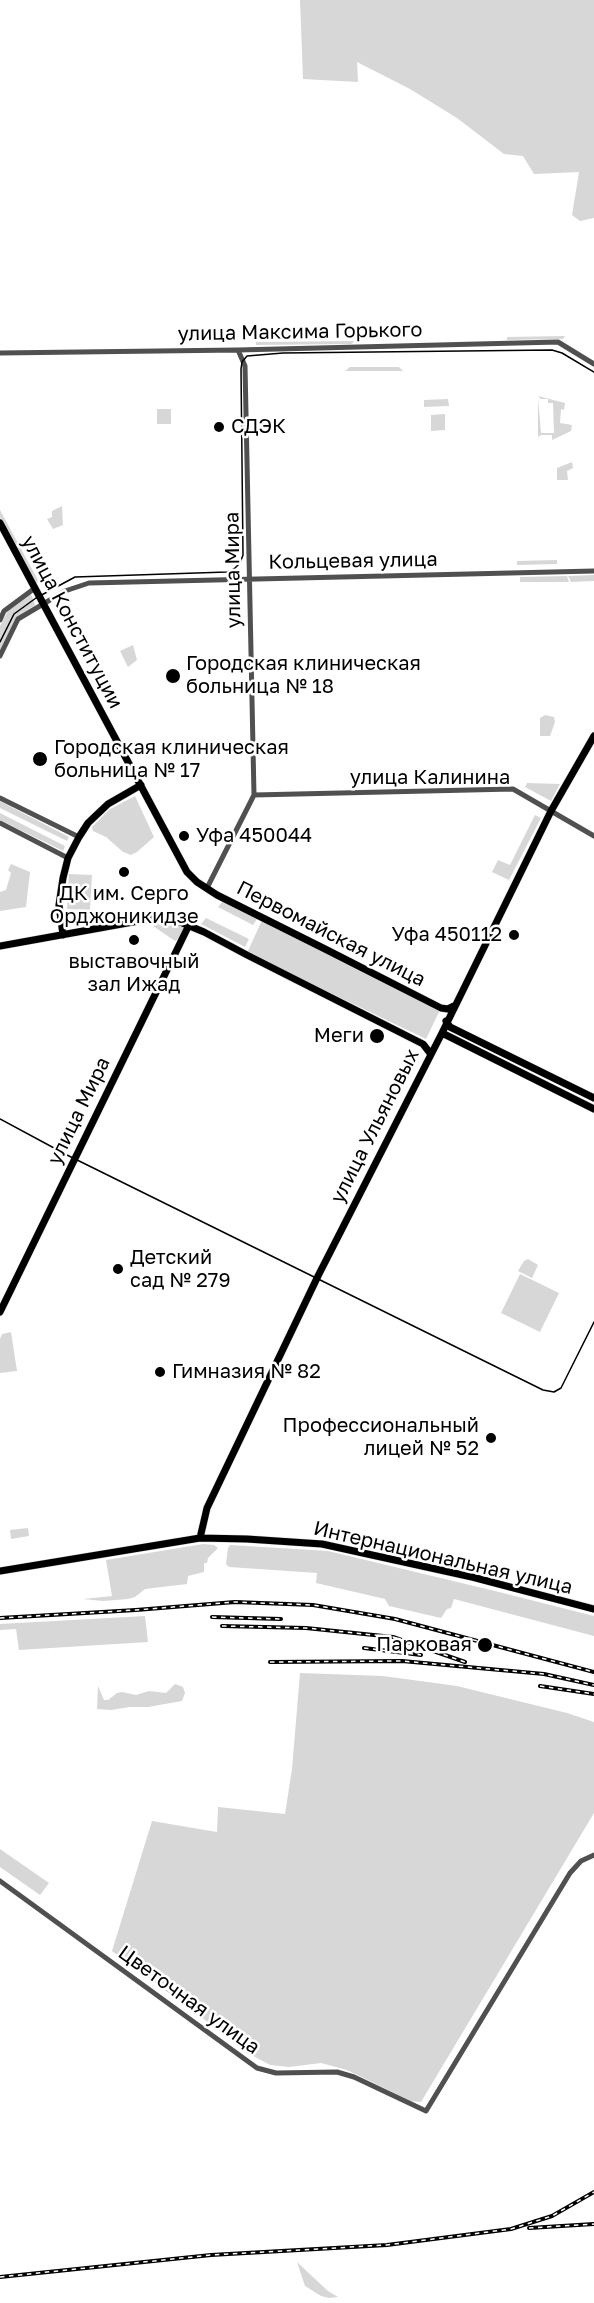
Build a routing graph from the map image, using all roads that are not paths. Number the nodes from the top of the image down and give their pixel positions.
1 (238, 350) junction
2 (0, 353) edge
3 (594, 364) edge
4 (0, 523) edge
5 (594, 571) edge
6 (250, 578) junction
7 (35, 588) junction
8 (43, 603) junction
9 (0, 620) edge
10 (0, 656) edge
11 (594, 736) edge
12 (141, 785) junction
13 (254, 795) junction
14 (0, 798) edge
15 (551, 811) junction
16 (0, 823) edge
17 (594, 836) edge
18 (79, 837) junction
19 (68, 858) junction
20 (207, 888) junction
21 (189, 925) junction
22 (63, 935) junction
23 (0, 946) edge
24 (454, 1006) junction
25 (441, 1008) junction
26 (446, 1023) junction
27 (442, 1033) junction
28 (423, 1044) junction
29 (430, 1053) junction
30 (594, 1098) edge
31 (594, 1109) edge
32 (0, 1312) edge
33 (201, 1538) junction
34 (0, 1571) edge
35 (594, 1609) edge
36 (594, 1855) edge
37 (0, 1881) edge

1 - 2 street, улица Максима Горького
1 - 3 street, улица Максима Горького
1 - 6 street, улица Мира
4 - 7 main road, улица Конституции
5 - 6 street, Кольцевая улица
6 - 8 street, Кольцевая улица
6 - 13 street, улица Мира
7 - 8 main road, улица Конституции
7 - 9 street
8 - 10 street, Кольцевая улица
8 - 12 main road, улица Конституции
11 - 15 main road, улица Ульяновых
12 - 18 main road
12 - 20 main road, улица Конституции
13 - 15 street, улица Калинина
13 - 20 street, улица Мира
14 - 18 street
15 - 17 street, улица Калинина
15 - 24 main road, улица Ульяновых
16 - 19 street
18 - 19 main road
19 - 22 main road
20 - 25 main road, Первомайская улица
21 - 22 main road
21 - 28 main road
21 - 32 main road, улица Мира
22 - 23 main road
24 - 25 main road, Первомайская улица
24 - 26 main road, улица Ульяновых
25 - 26 main road, Первомайская улица
26 - 27 main road, улица Ульяновых
26 - 30 main road
27 - 28 main road
27 - 29 main road, улица Ульяновых
27 - 31 main road
28 - 29 main road
29 - 33 main road, улица Ульяновых
33 - 34 main road, Интернациональная улица
33 - 35 main road, Интернациональная улица
36 - 37 street, Цветочная улица

